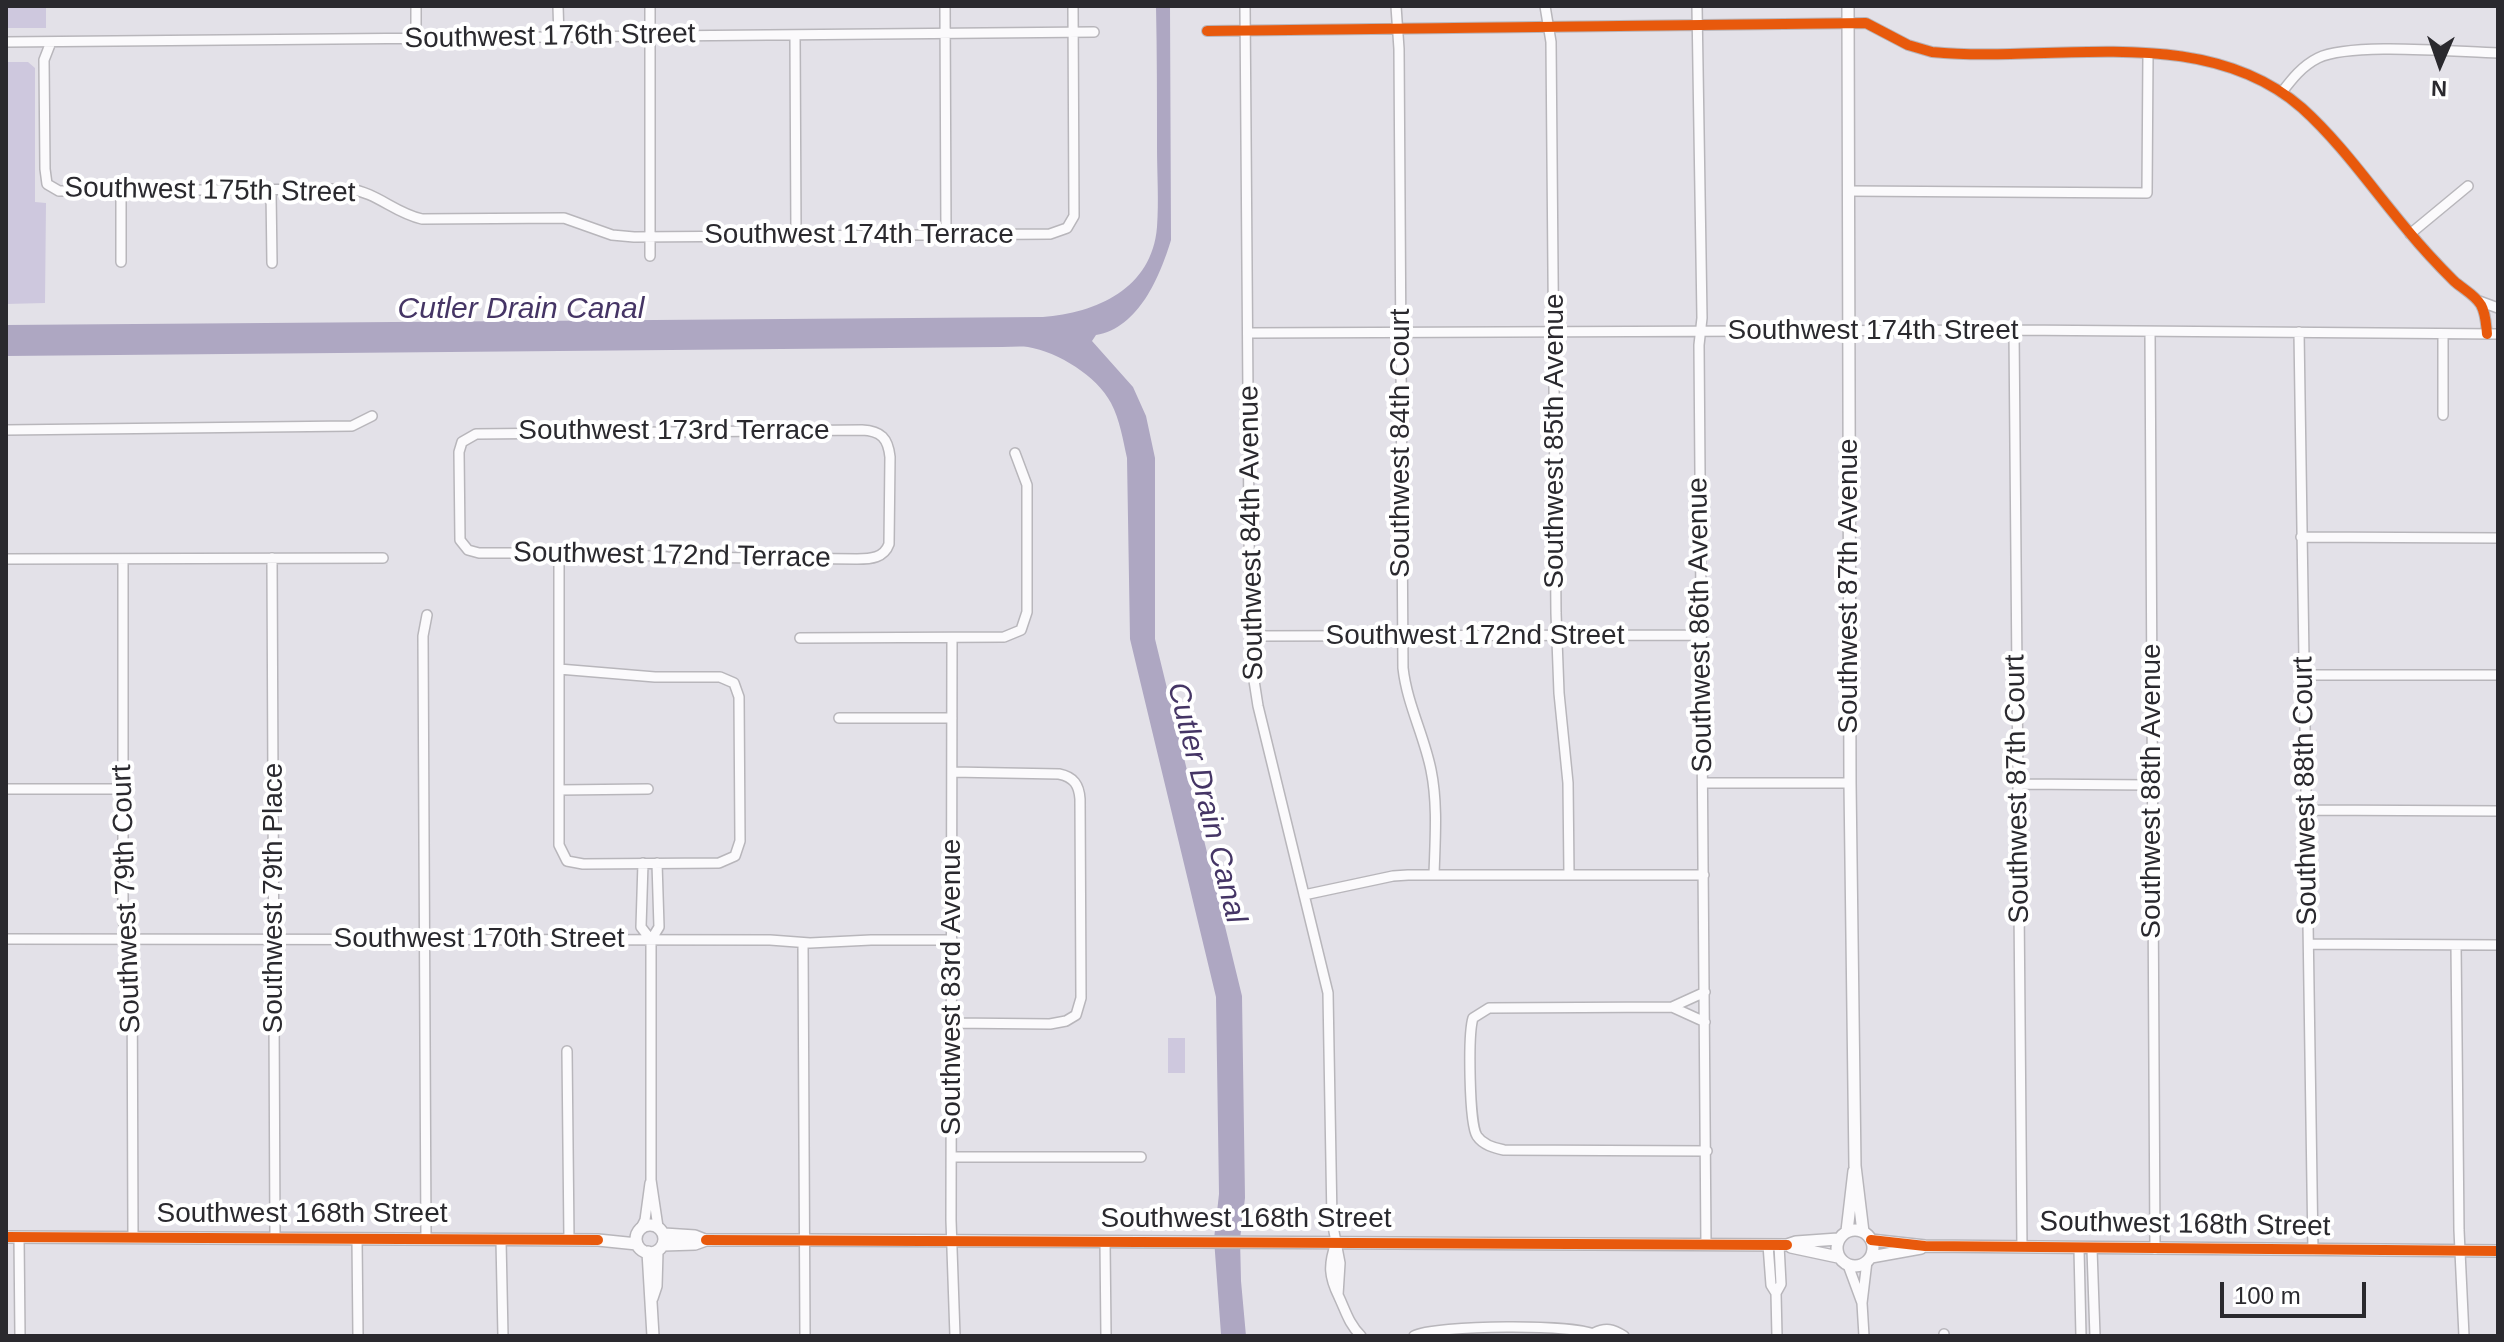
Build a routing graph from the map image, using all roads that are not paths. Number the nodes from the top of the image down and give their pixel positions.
1 (416, 6) edge
2 (558, 6) edge
3 (650, 6) edge
4 (945, 6) edge
5 (1073, 6) edge
6 (1245, 6) edge
7 (1396, 6) edge
8 (1545, 6) edge
9 (1697, 6) edge
10 (1848, 6) edge
11 (1848, 23) junction
12 (1697, 26) junction
13 (1549, 28) junction
14 (1397, 29) junction
15 (1207, 31) dead end
16 (1245, 31) junction
17 (1094, 32) dead end
18 (1073, 33) junction
19 (945, 34) junction
20 (795, 35) junction
21 (650, 36) junction
22 (559, 38) junction
23 (416, 39) junction
24 (6, 42) edge
25 (51, 42) junction
26 (2498, 53) edge
27 (2148, 54) junction
28 (2282, 92) junction
29 (2468, 186) dead end
30 (271, 191) junction
31 (1848, 191) junction
32 (121, 192) junction
33 (2410, 234) junction
34 (946, 235) junction
35 (796, 236) junction
36 (650, 237) junction
37 (650, 256) dead end
38 (121, 262) dead end
39 (272, 263) dead end
40 (2479, 301) junction
41 (2498, 308) edge
42 (2014, 330) junction
43 (1701, 331) junction
44 (1849, 331) junction
45 (1554, 332) junction
46 (2150, 332) junction
47 (2299, 332) junction
48 (1248, 333) junction
49 (1400, 333) junction
50 (2443, 334) junction
51 (2487, 334) junction
52 (2498, 334) edge
53 (2443, 415) dead end
54 (372, 416) dead end
55 (6, 430) edge
56 (1015, 453) dead end
57 (2301, 537) junction
58 (2498, 538) edge
59 (463, 545) joint
60 (559, 553) junction
61 (882, 554) joint
62 (272, 558) junction
63 (383, 558) dead end
64 (6, 559) edge
65 (123, 559) junction
66 (427, 615) dead end
67 (1701, 635) junction
68 (1249, 636) junction
69 (1403, 636) junction
70 (1558, 636) junction
71 (800, 638) dead end
72 (952, 638) junction
73 (559, 669) junction
74 (2304, 675) junction
75 (2498, 675) edge
76 (839, 718) dead end
77 (952, 718) junction
78 (952, 772) junction
79 (1703, 783) junction
80 (1850, 783) junction
81 (2018, 784) junction
82 (2151, 785) junction
83 (6, 789) edge
84 (123, 789) junction
85 (648, 789) dead end
86 (559, 790) junction
87 (2308, 810) junction
88 (2498, 811) edge
89 (643, 863) junction
90 (657, 863) junction
91 (1434, 875) junction
92 (1569, 875) junction
93 (1704, 875) junction
94 (1304, 895) junction
95 (128, 938) junction
96 (275, 938) junction
97 (6, 939) edge
98 (425, 939) junction
99 (651, 940) junction
100 (952, 940) junction
101 (803, 943) junction
102 (2309, 944) junction
103 (2456, 945) junction
104 (2498, 945) edge
105 (1705, 992) junction
106 (1672, 1007) junction
107 (1705, 1022) junction
108 (951, 1023) junction
109 (567, 1051) dead end
110 (1707, 1151) junction
111 (952, 1157) junction
112 (1141, 1157) dead end
113 (1855, 1166) junction
114 (651, 1180) junction
115 (1843, 1235) junction
116 (638, 1236) junction
117 (1867, 1236) junction
118 (12, 1237) edge
119 (133, 1238) junction
120 (275, 1238) junction
121 (357, 1239) junction
122 (426, 1239) junction
123 (501, 1240) junction
124 (569, 1240) junction
125 (804, 1240) junction
126 (952, 1241) junction
127 (658, 1242) junction
128 (1105, 1242) junction
129 (1336, 1243) junction
130 (1706, 1245) junction
131 (1778, 1245) junction
132 (1925, 1246) junction
133 (2022, 1247) junction
134 (2086, 1249) junction
135 (2155, 1249) junction
136 (2313, 1250) junction
137 (2461, 1251) junction
138 (2498, 1251) edge
139 (1869, 1259) junction
140 (1843, 1261) junction
141 (1862, 1303) junction
142 (1595, 1334) edge
143 (20, 1336) edge
144 (358, 1336) edge
145 (503, 1336) edge
146 (653, 1336) edge
147 (805, 1336) edge
148 (955, 1336) edge
149 (1106, 1336) edge
150 (1361, 1336) edge
151 (1414, 1336) edge
152 (1624, 1336) edge
153 (1777, 1336) edge
154 (1864, 1336) edge
155 (2081, 1336) edge
156 (2095, 1336) edge
157 (2464, 1336) edge

1 - 23 street
2 - 22 street
3 - 21 street
4 - 19 street
5 - 18 street
6 - 16 street, Southwest 84th Avenue
7 - 14 street, Southwest 84th Court
8 - 13 street, Southwest 85th Avenue
9 - 12 street, Southwest 86th Avenue
10 - 11 street, Southwest 87th Avenue
11 - 12 street
11 - 27 street
11 - 31 street, Southwest 87th Avenue
12 - 13 street
12 - 43 street, Southwest 86th Avenue
13 - 14 street
13 - 45 street, Southwest 85th Avenue
14 - 16 street
14 - 49 street, Southwest 84th Court
15 - 16 street
16 - 48 street, Southwest 84th Avenue
17 - 18 street, Southwest 176th Street
18 - 19 street, Southwest 176th Street
18 - 34 street, Southwest 174th Terrace
19 - 20 street, Southwest 176th Street
19 - 34 street
20 - 21 street, Southwest 176th Street
20 - 35 street
21 - 22 street, Southwest 176th Street
21 - 36 street
22 - 23 street, Southwest 176th Street
23 - 25 street, Southwest 176th Street
24 - 25 street, Southwest 176th Street
25 - 32 street, Southwest 175th Street
26 - 28 street
27 - 28 street
27 - 31 street
28 - 33 street
29 - 33 street
30 - 32 street, Southwest 175th Street
30 - 36 street, Southwest 175th Street
30 - 39 street
31 - 44 street, Southwest 87th Avenue
32 - 38 street
33 - 40 street
34 - 35 street, Southwest 174th Terrace
35 - 36 street, Southwest 174th Terrace
36 - 37 street
40 - 41 street
40 - 51 street
42 - 44 street, Southwest 174th Street
42 - 46 street, Southwest 174th Street
42 - 81 street, Southwest 87th Court
43 - 44 street, Southwest 174th Street
43 - 45 street, Southwest 174th Street
43 - 67 street, Southwest 86th Avenue
44 - 80 street, Southwest 87th Avenue
45 - 49 street, Southwest 174th Street
45 - 70 street, Southwest 85th Avenue
46 - 47 street, Southwest 174th Street
46 - 82 street, Southwest 88th Avenue
47 - 50 street, Southwest 174th Street
47 - 57 street, Southwest 88th Court
48 - 49 street, Southwest 174th Street
48 - 68 street, Southwest 84th Avenue
49 - 69 street, Southwest 84th Court
50 - 51 street, Southwest 174th Street
50 - 53 street
51 - 52 street, Southwest 174th Street
54 - 55 street
56 - 72 street
57 - 58 street
57 - 74 street, Southwest 88th Court
59 - 60 street, Southwest 172nd Terrace
59 - 61 street, Southwest 173rd Terrace
60 - 61 street, Southwest 172nd Terrace
60 - 73 street
62 - 63 street
62 - 65 street
62 - 96 street, Southwest 79th Place
64 - 65 street
65 - 84 street, Southwest 79th Court
66 - 98 street
67 - 70 street, Southwest 172nd Street
67 - 79 street, Southwest 86th Avenue
68 - 69 street, Southwest 172nd Street
68 - 94 street, Southwest 84th Avenue
69 - 70 street, Southwest 172nd Street
69 - 91 street, Southwest 84th Court
70 - 92 street, Southwest 85th Avenue
71 - 72 street
72 - 77 street, Southwest 83rd Avenue
73 - 86 street
73 - 90 street
74 - 75 street
74 - 87 street, Southwest 88th Court
76 - 77 street
77 - 78 street, Southwest 83rd Avenue
78 - 100 street, Southwest 83rd Avenue
78 - 108 street
79 - 80 street
79 - 93 street, Southwest 86th Avenue
80 - 113 street, Southwest 87th Avenue
81 - 82 street
81 - 133 street, Southwest 87th Court
82 - 135 street, Southwest 88th Avenue
83 - 84 street
84 - 95 street, Southwest 79th Court
85 - 86 street
86 - 89 street
87 - 88 street
87 - 102 street, Southwest 88th Court
89 - 90 street
89 - 99 street
90 - 99 street
91 - 92 street
91 - 94 street
92 - 93 street
93 - 105 street, Southwest 86th Avenue
94 - 129 street, Southwest 84th Avenue
95 - 96 street, Southwest 170th Street
95 - 97 street, Southwest 170th Street
95 - 119 street, Southwest 79th Court
96 - 98 street, Southwest 170th Street
96 - 120 street, Southwest 79th Place
98 - 99 street, Southwest 170th Street
98 - 122 street
99 - 101 street, Southwest 170th Street
99 - 114 street
100 - 101 street, Southwest 170th Street
100 - 108 street, Southwest 83rd Avenue
101 - 125 street
102 - 103 street
102 - 136 street, Southwest 88th Court
103 - 104 street
103 - 137 street
105 - 106 street
105 - 107 street, Southwest 86th Avenue
106 - 107 street
106 - 110 street
107 - 110 street, Southwest 86th Avenue
108 - 111 street, Southwest 83rd Avenue
109 - 124 street
110 - 130 street, Southwest 86th Avenue
111 - 112 street
111 - 126 street, Southwest 83rd Avenue
113 - 115 street, Southwest 87th Avenue
113 - 117 street, Southwest 87th Avenue
114 - 116 street
114 - 127 street
115 - 117 street
115 - 131 street, Southwest 168th Street
115 - 140 street
116 - 124 street, Southwest 168th Street
116 - 127 street
116 - 127 street, Southwest 168th Street
117 - 132 street, Southwest 168th Street
117 - 139 street
118 - 119 street, Southwest 168th Street
118 - 143 street
119 - 120 street, Southwest 168th Street
120 - 121 street, Southwest 168th Street
121 - 122 street, Southwest 168th Street
121 - 144 street
122 - 123 street, Southwest 168th Street
123 - 124 street, Southwest 168th Street
123 - 145 street
125 - 126 street, Southwest 168th Street
125 - 127 street, Southwest 168th Street
125 - 147 street
126 - 128 street, Southwest 168th Street
126 - 148 street, Southwest 83rd Avenue
127 - 146 street
128 - 129 street, Southwest 168th Street
128 - 149 street
129 - 130 street, Southwest 168th Street
129 - 150 street
130 - 131 street, Southwest 168th Street
131 - 140 street, Southwest 168th Street
131 - 153 street
132 - 133 street, Southwest 168th Street
132 - 139 street, Southwest 168th Street
133 - 134 street, Southwest 168th Street
134 - 135 street, Southwest 168th Street
134 - 155 street
134 - 156 street
135 - 136 street, Southwest 168th Street
136 - 137 street, Southwest 168th Street
137 - 138 street, Southwest 168th Street
137 - 157 street
139 - 140 street
139 - 141 street
140 - 141 street
141 - 154 street
142 - 151 street
142 - 152 street

